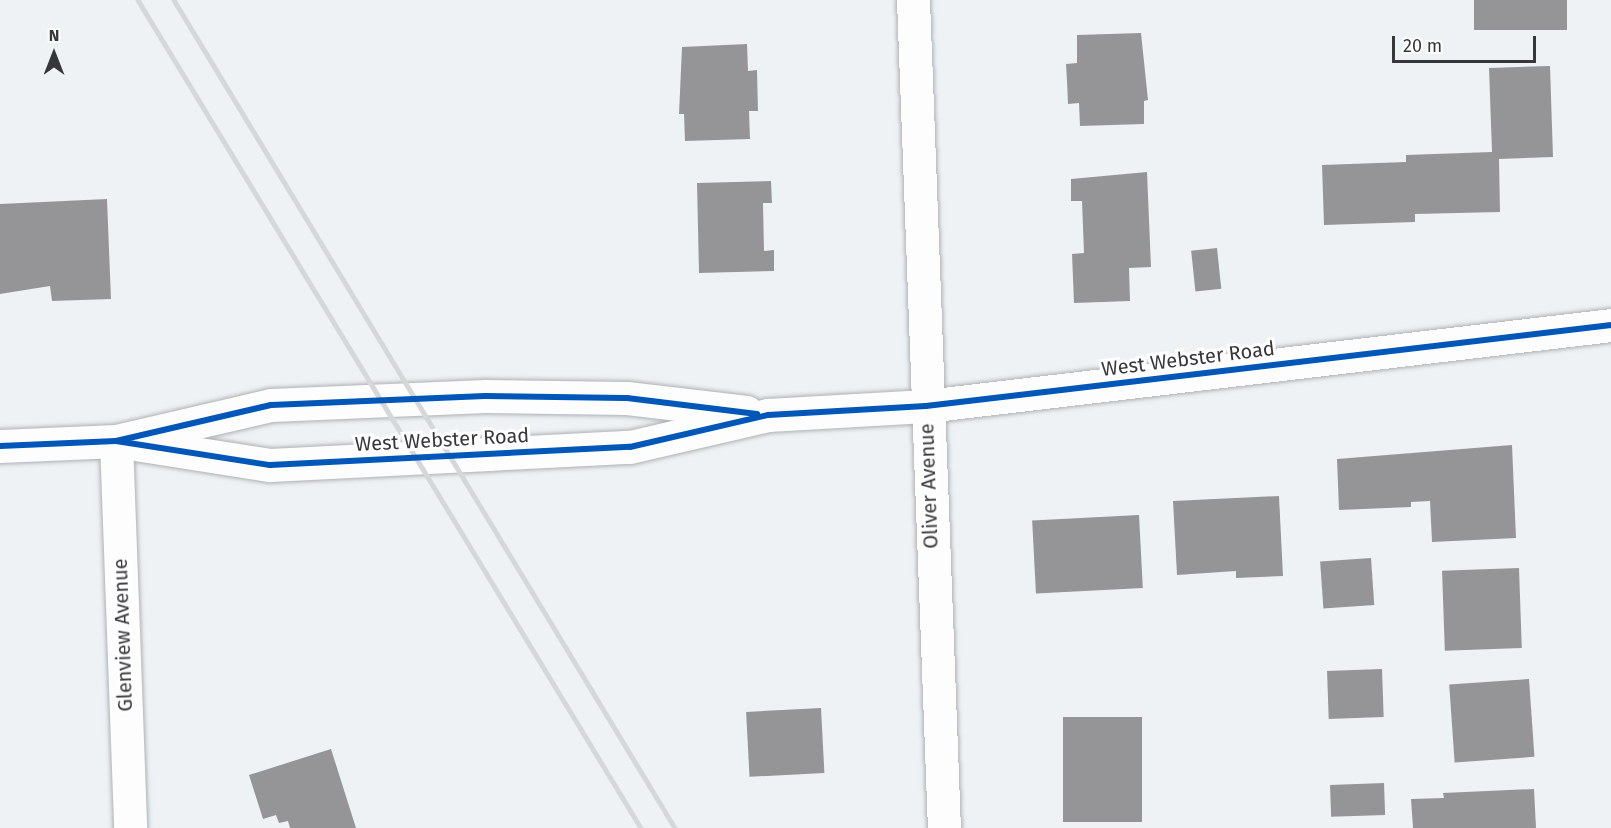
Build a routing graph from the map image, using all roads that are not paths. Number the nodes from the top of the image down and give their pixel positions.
1 (914, 0) edge
2 (1611, 325) edge
3 (926, 406) junction
4 (768, 415) junction
5 (116, 441) junction
6 (0, 446) edge
7 (130, 828) edge
8 (944, 828) edge

1 - 3 street, Oliver Avenue
2 - 3 street, West Webster Road
3 - 4 street, West Webster Road
3 - 8 street, Oliver Avenue
4 - 5 street, West Webster Road
4 - 5 street, West Webster Road
5 - 6 street, West Webster Road
5 - 7 street, Glenview Avenue

